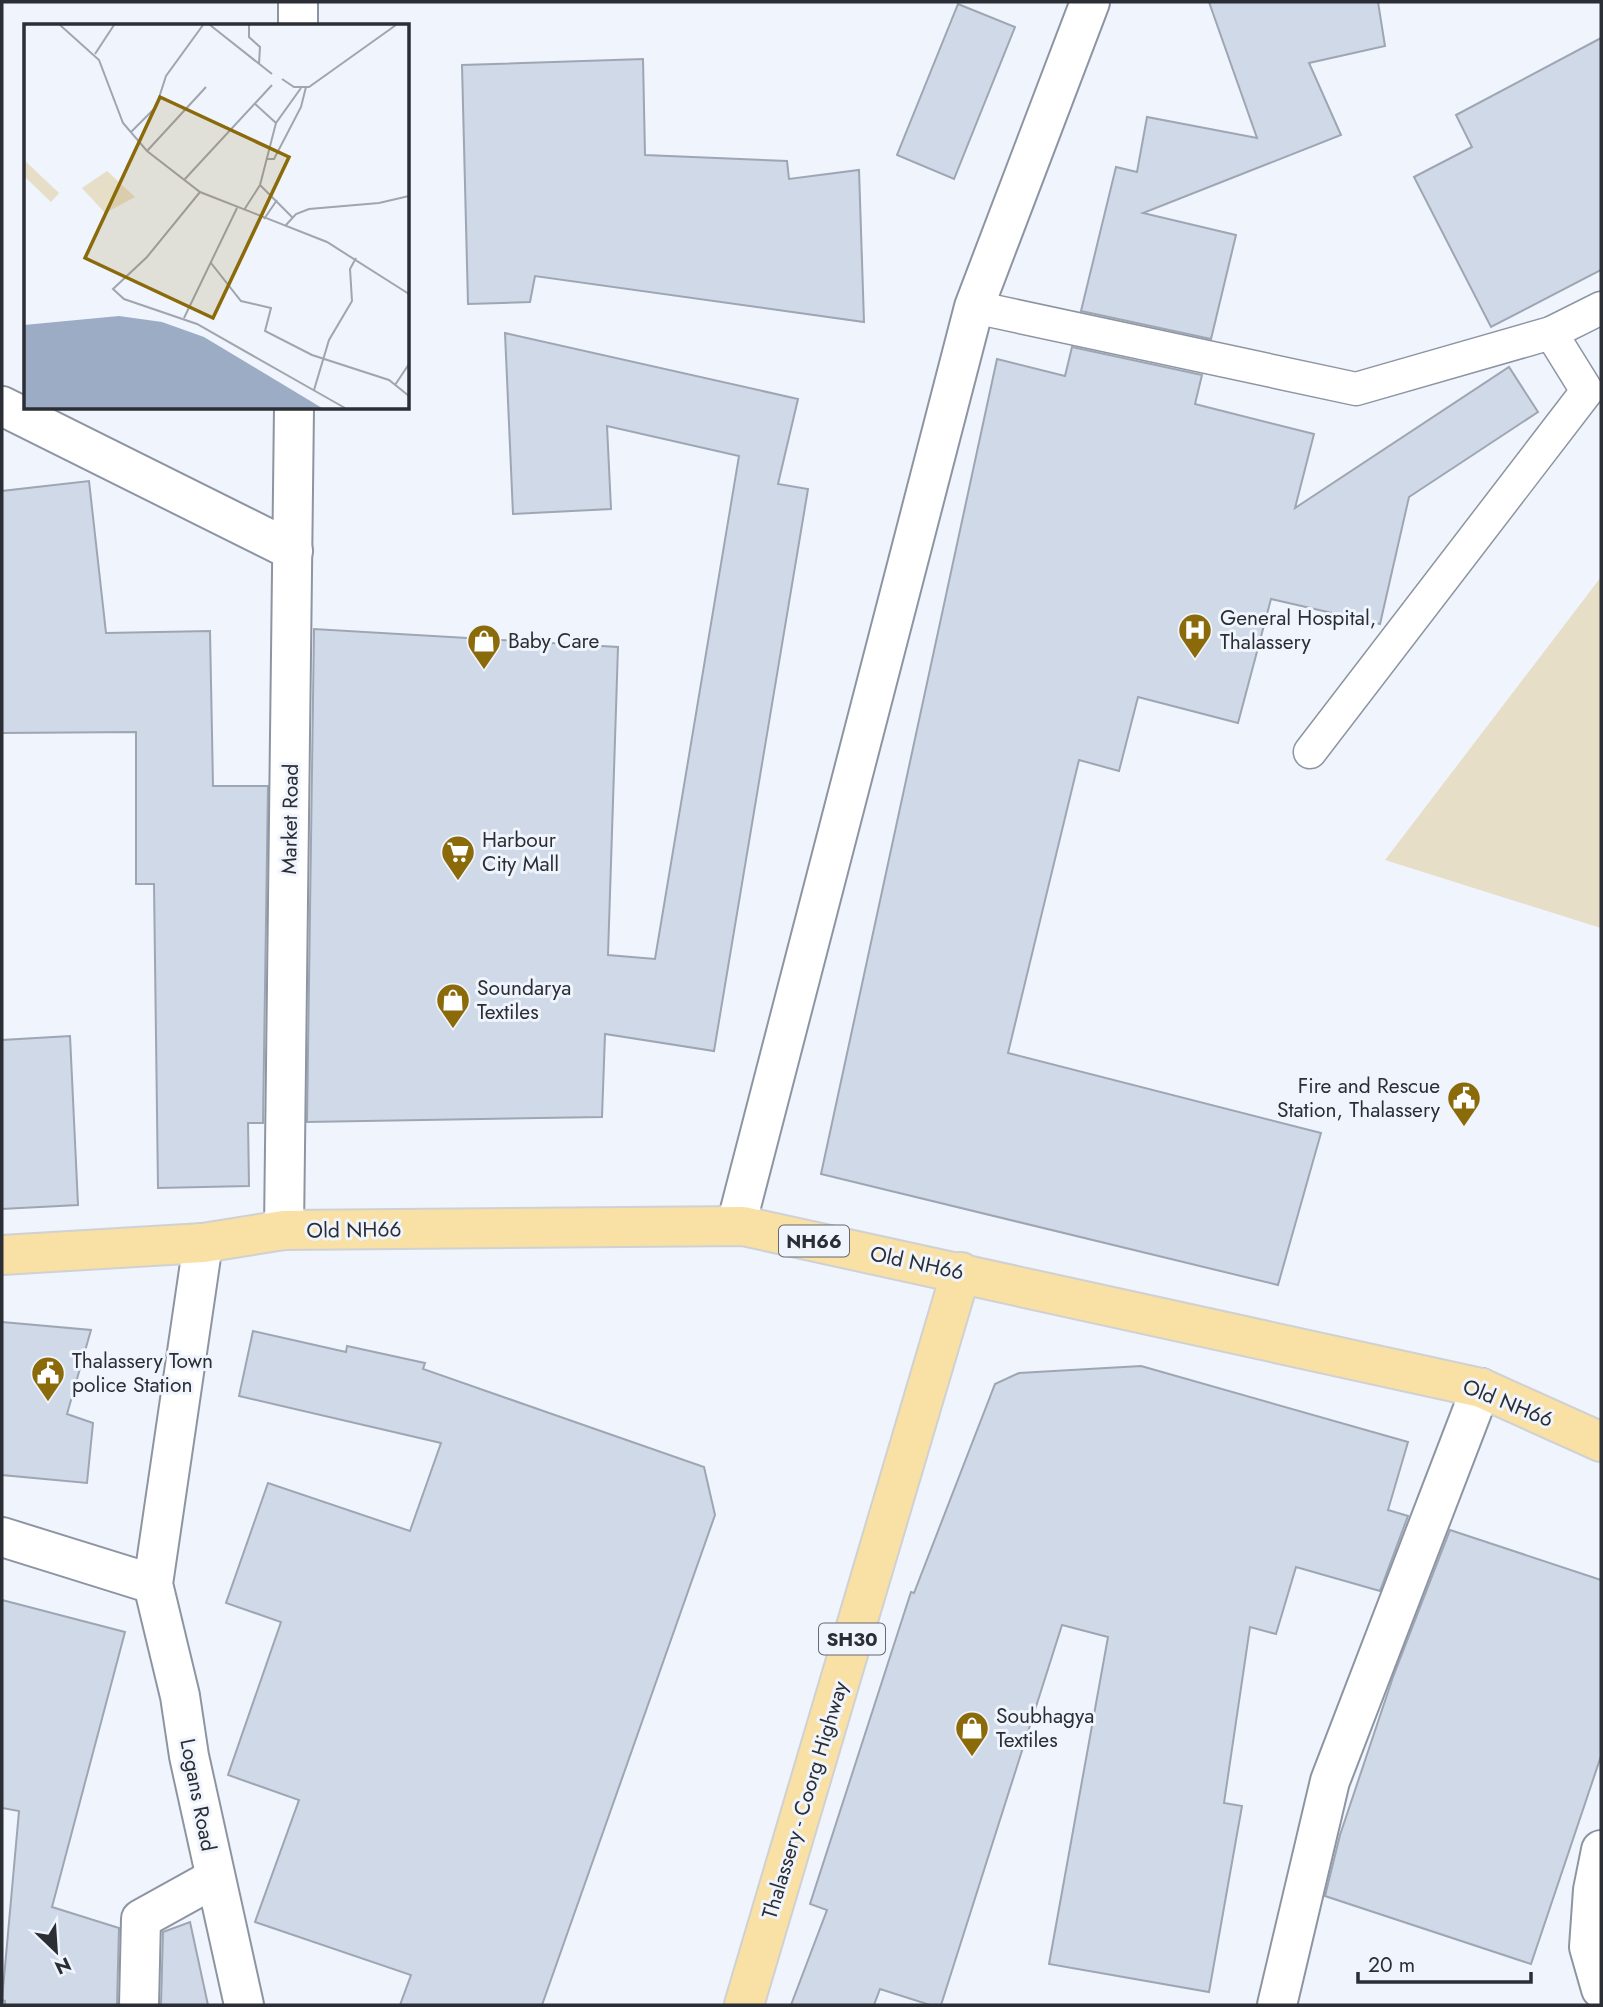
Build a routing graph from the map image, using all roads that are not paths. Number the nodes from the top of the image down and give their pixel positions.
1 (298, 2) edge
2 (1090, 2) edge
3 (298, 24) edge
4 (974, 307) junction
5 (1601, 308) edge
6 (1551, 333) junction
7 (2, 406) edge
8 (294, 410) edge
9 (293, 551) junction
10 (1310, 752) dead end
11 (743, 1226) junction
12 (284, 1230) junction
13 (203, 1243) junction
14 (2, 1255) edge
15 (961, 1272) junction
16 (1481, 1388) junction
17 (1601, 1443) edge
18 (2, 1537) edge
19 (153, 1584) junction
20 (1601, 1850) edge
21 (215, 1878) junction
22 (1601, 1989) edge
23 (139, 2005) edge
24 (244, 2005) edge
25 (744, 2005) edge
26 (1277, 2005) edge

1 - 3 street
2 - 4 street
4 - 6 lane
4 - 11 street
5 - 6 lane
6 - 10 lane
7 - 9 street
8 - 9 street, Market Road
9 - 12 street, Market Road
11 - 12 main road, Old NH66 / NH66
11 - 15 main road, Old NH66 / NH66
12 - 13 main road, Old NH66 / NH66
13 - 14 main road, Old NH66 / NH66
13 - 19 street, Logans Road
15 - 16 main road, Old NH66 / NH66
15 - 25 main road, Thalassery - Coorg Highway / SH30
16 - 17 main road, Old NH66 / NH66
16 - 26 street
18 - 19 street
19 - 21 street, Logans Road
20 - 22 street
21 - 23 street
21 - 24 street, Logans Road

